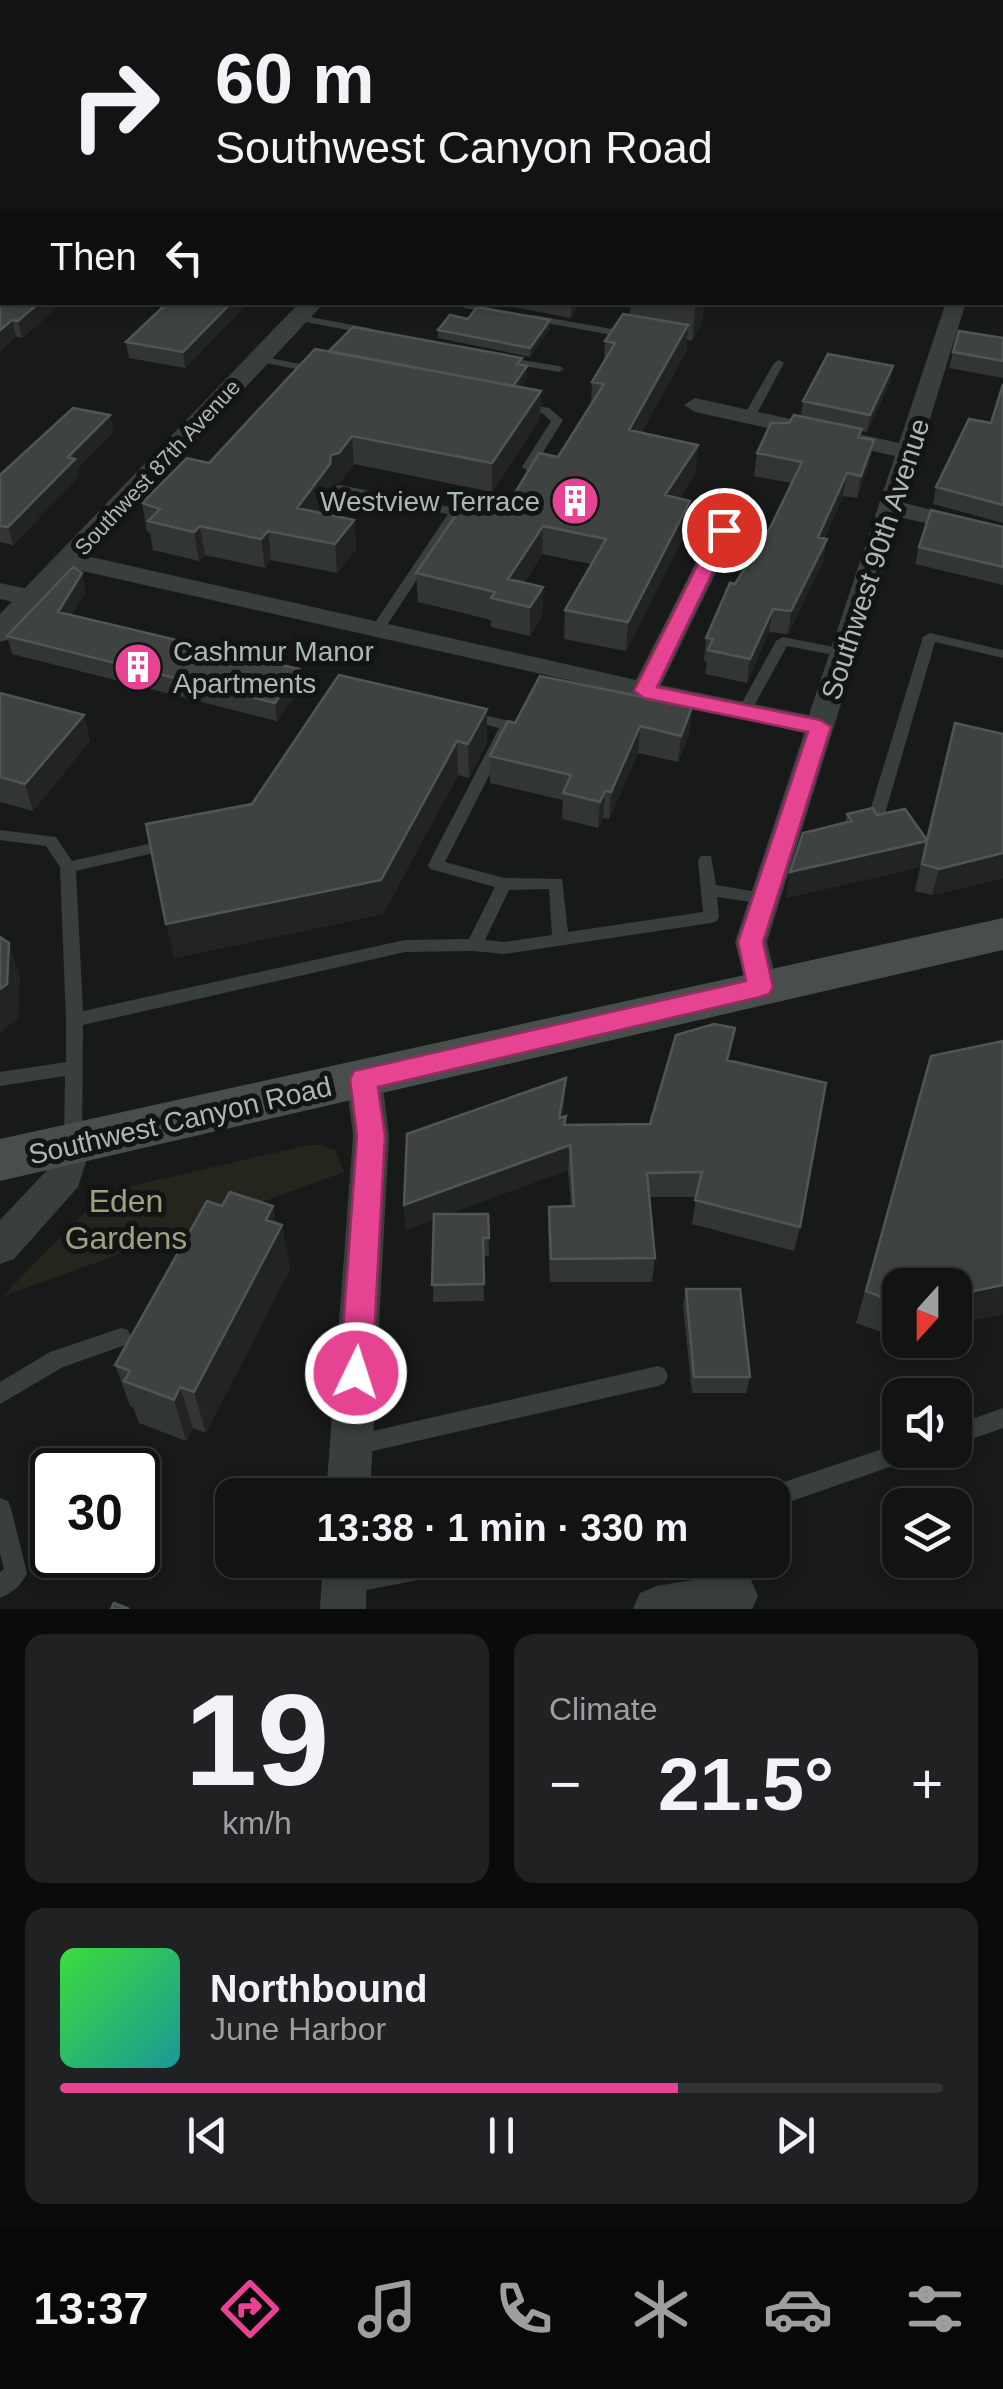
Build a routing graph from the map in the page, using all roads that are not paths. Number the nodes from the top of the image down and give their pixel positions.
1 (463, 305) edge
2 (955, 305) edge
3 (307, 310) edge
4 (389, 334) edge
5 (650, 338) edge
6 (488, 357) edge
7 (260, 359) junction
8 (778, 362) dead end
9 (559, 369) dead end
10 (326, 372) edge
11 (513, 405) edge
12 (695, 405) dead end
13 (749, 417) junction
14 (910, 452) junction
15 (528, 467) edge
16 (340, 489) dead end
17 (740, 498) dead end
18 (893, 508) junction
19 (1003, 534) edge
20 (69, 560) junction
21 (0, 591) edge
22 (33, 598) junction
23 (376, 630) junction
24 (0, 632) edge
25 (844, 653) junction
26 (1003, 654) edge
27 (644, 691) junction
28 (744, 712) junction
29 (453, 713) edge
30 (820, 727) junction
31 (846, 826) edge
32 (0, 835) edge
33 (183, 842) edge
34 (706, 860) dead end
35 (68, 867) junction
36 (504, 884) junction
37 (709, 890) junction
38 (764, 898) junction
39 (1003, 934) edge
40 (561, 940) junction
41 (474, 945) junction
42 (760, 987) junction
43 (74, 1020) junction
44 (74, 1068) junction
45 (0, 1078) edge
46 (364, 1079) junction
47 (73, 1146) junction
48 (0, 1160) edge
49 (0, 1246) edge
50 (120, 1336) dead end
51 (658, 1376) dead end
52 (0, 1394) edge
53 (1003, 1418) edge
54 (972, 1428) edge
55 (351, 1446) junction
56 (882, 1460) edge
57 (349, 1478) edge
58 (790, 1492) edge
59 (0, 1509) edge
60 (374, 1578) edge
61 (344, 1584) edge
62 (0, 1587) edge
63 (735, 1596) dead end
64 (656, 1609) edge

1 - 5 lane
2 - 14 street, Southwest 90th Avenue
3 - 4 lane
3 - 7 street, Southwest 87th Avenue
6 - 9 lane
7 - 10 lane
7 - 20 street, Southwest 87th Avenue
8 - 13 lane
11 - 15 lane
12 - 13 street
13 - 14 street
14 - 18 street, Southwest 90th Avenue
16 - 23 lane
17 - 27 street
18 - 19 street
18 - 25 street, Southwest 90th Avenue
20 - 22 street, Southwest 87th Avenue
20 - 23 street
21 - 22 street
22 - 24 street, Southwest 87th Avenue
23 - 27 street
25 - 28 lane
25 - 30 street, Southwest 90th Avenue
26 - 31 lane
27 - 28 street
28 - 30 street
29 - 36 lane
30 - 38 street, Southwest 90th Avenue
32 - 35 lane
33 - 35 lane
34 - 37 lane
35 - 43 lane
36 - 40 lane
36 - 41 lane
37 - 38 lane
37 - 40 lane
38 - 42 street, Southwest 90th Avenue
39 - 42 main road, Southwest Canyon Road
40 - 41 lane
41 - 43 lane
42 - 46 main road, Southwest Canyon Road
43 - 44 lane
44 - 45 lane
44 - 47 lane
46 - 47 main road, Southwest Canyon Road
46 - 55 street
47 - 48 main road, Southwest Canyon Road
47 - 49 street
50 - 52 lane
51 - 55 lane
53 - 54 lane
55 - 57 street
56 - 58 lane
59 - 62 lane
60 - 61 lane
63 - 64 street

